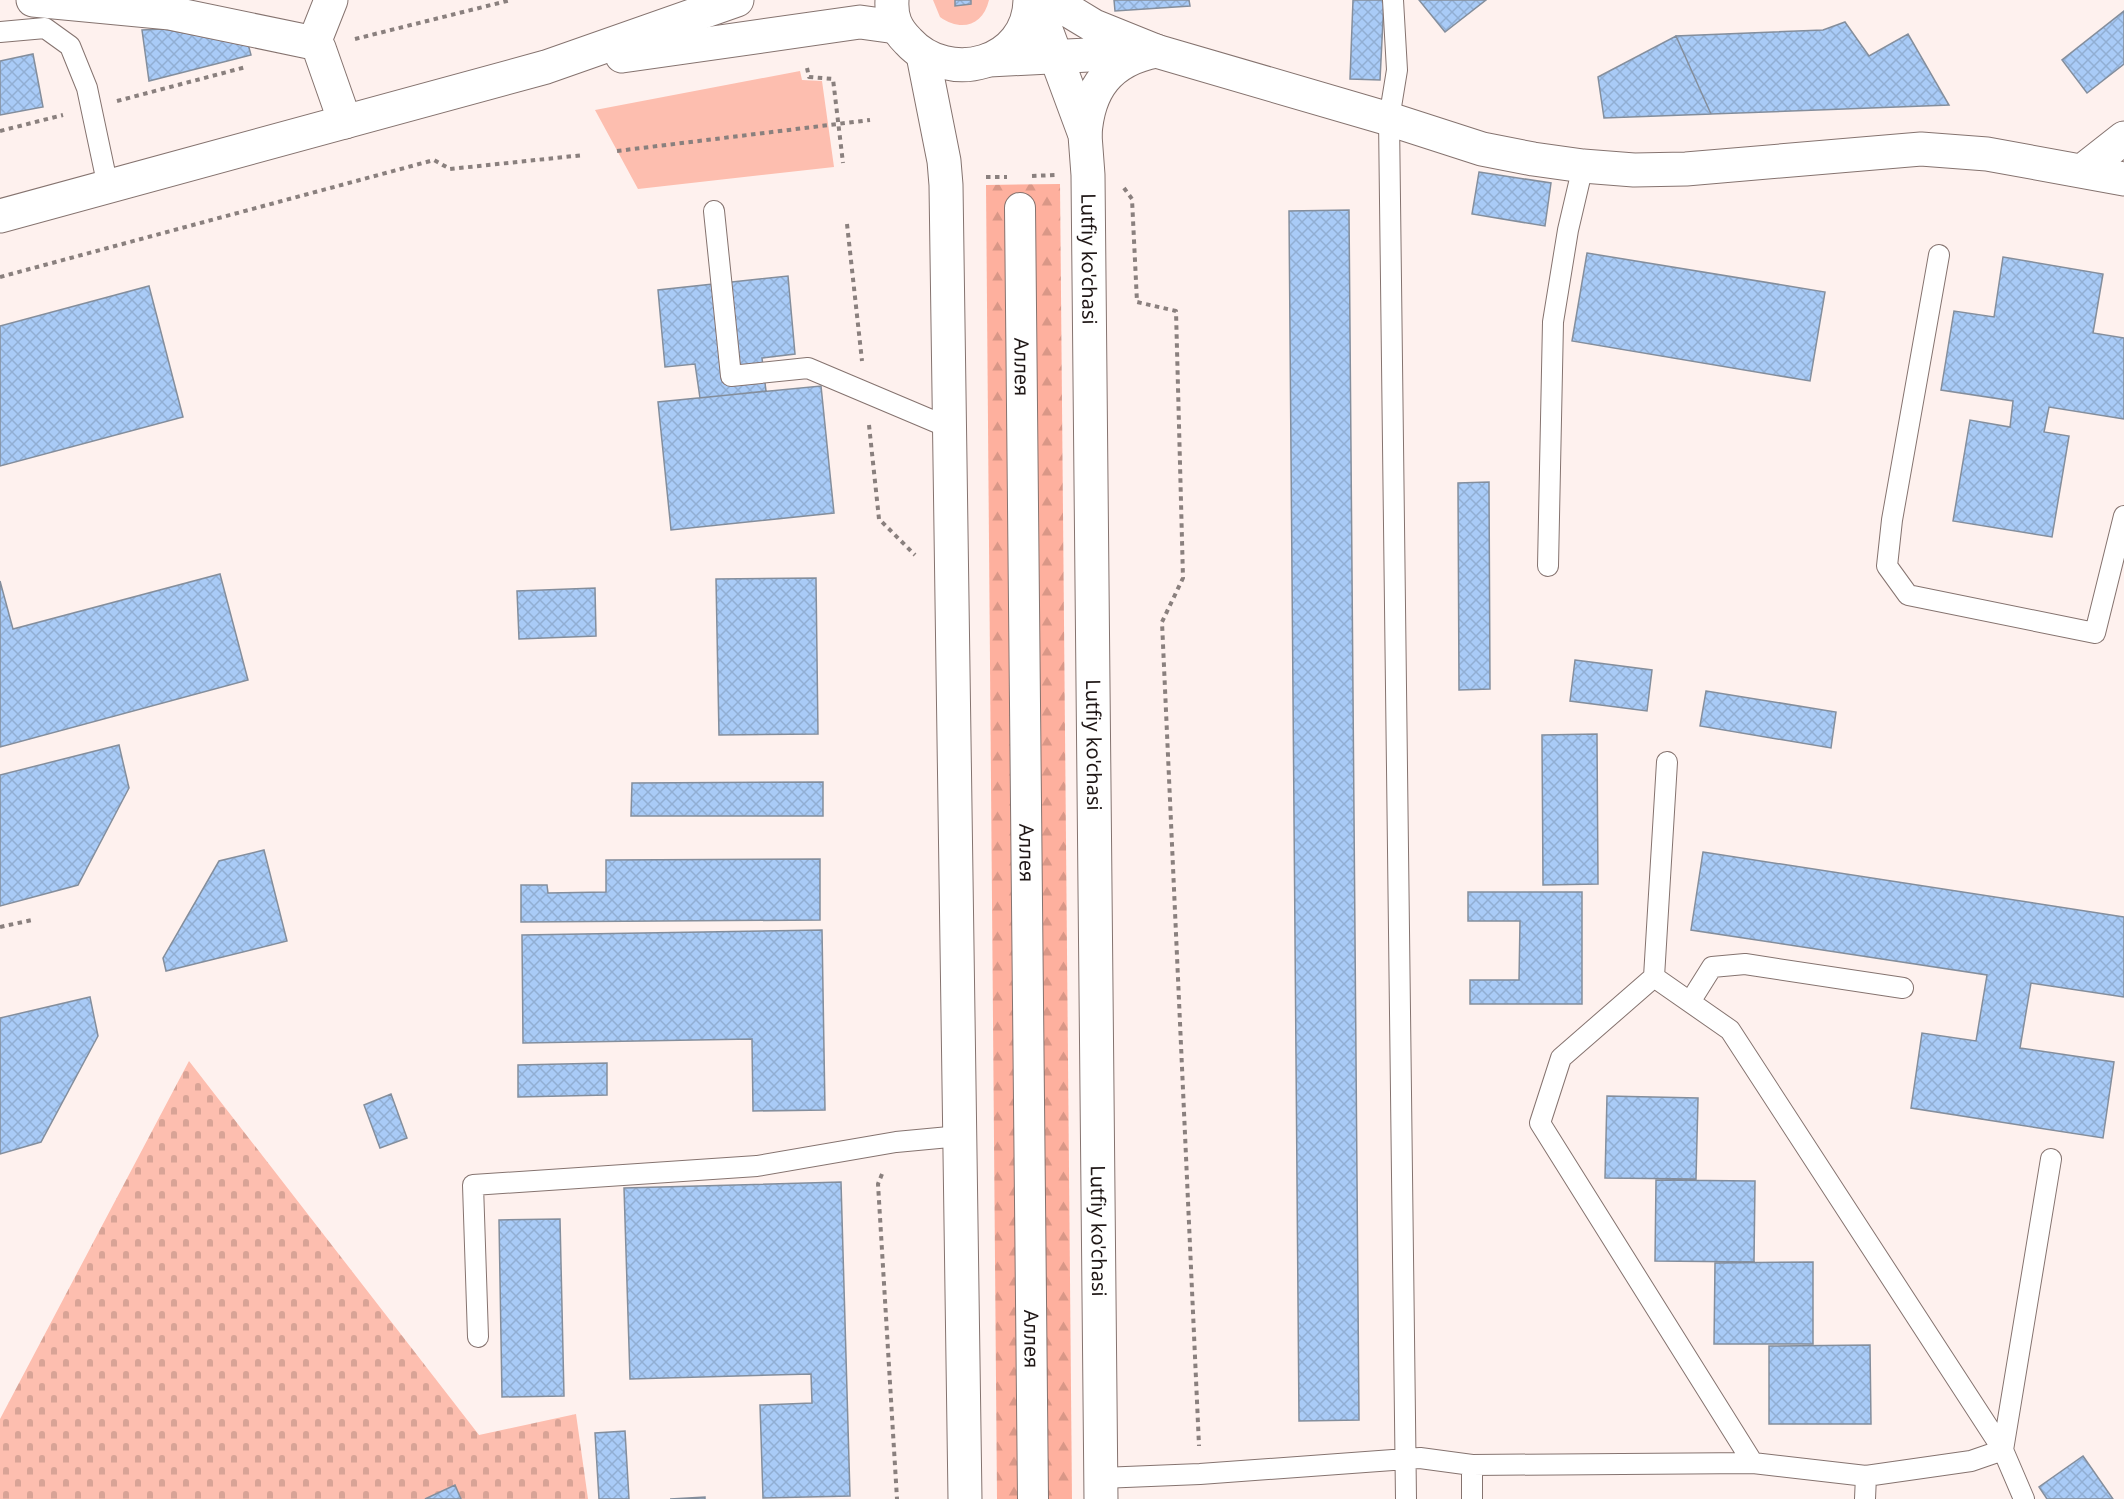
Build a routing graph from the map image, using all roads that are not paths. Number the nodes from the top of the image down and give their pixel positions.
1 (33, 0) edge
2 (331, 0) edge
3 (737, 0) edge
4 (1030, 0) edge
5 (1035, 0) edge
6 (1051, 0) edge
7 (1393, 0) edge
8 (894, 14) edge
9 (0, 32) edge
10 (315, 43) junction
11 (1156, 51) junction
12 (923, 55) junction
13 (1056, 58) junction
14 (989, 60) junction
15 (546, 67) junction
16 (1389, 119) junction
17 (345, 122) junction
18 (1085, 135) junction
19 (2124, 138) edge
20 (1583, 166) junction
21 (2082, 171) junction
22 (2124, 179) edge
23 (108, 187) junction
24 (1020, 208) dead end
25 (714, 212) dead end
26 (0, 216) edge
27 (1940, 255) dead end
28 (950, 428) junction
29 (2124, 516) edge
30 (1548, 566) dead end
31 (1667, 762) dead end
32 (1654, 977) junction
33 (1903, 988) dead end
34 (1690, 1002) junction
35 (960, 1136) junction
36 (2051, 1159) dead end
37 (478, 1336) dead end
38 (2003, 1450) junction
39 (1406, 1459) junction
40 (1753, 1463) junction
41 (1472, 1465) junction
42 (1866, 1476) junction
43 (1101, 1489) edge
44 (965, 1499) edge
45 (1033, 1499) edge
46 (1406, 1499) edge
47 (1472, 1499) edge
48 (1865, 1499) edge
49 (2024, 1499) edge

1 - 10 main road
2 - 10 main road
3 - 15 main road
4 - 14 main road
5 - 13 main road, Lutfiy ko'chasi
6 - 11 main road
7 - 16 lane
8 - 12 main road
8 - 15 main road
9 - 23 lane
10 - 17 main road
11 - 13 main road
11 - 16 main road
11 - 18 main road
12 - 14 main road
12 - 28 main road
13 - 14 main road
13 - 18 main road, Lutfiy ko'chasi
15 - 17 main road
16 - 20 main road
16 - 39 lane
17 - 23 main road
18 - 43 main road, Lutfiy ko'chasi
19 - 21 main road
20 - 21 main road
20 - 30 lane
21 - 22 main road
23 - 26 main road
24 - 45 street, Аллея
25 - 28 lane
27 - 29 lane
28 - 35 main road
31 - 32 lane
32 - 34 lane
32 - 40 lane
33 - 34 lane
34 - 38 lane
35 - 37 lane
35 - 44 main road
36 - 38 lane
38 - 42 lane
38 - 49 lane
39 - 41 lane
39 - 43 lane
39 - 46 lane
40 - 41 lane
40 - 42 lane
41 - 47 lane
42 - 48 lane

